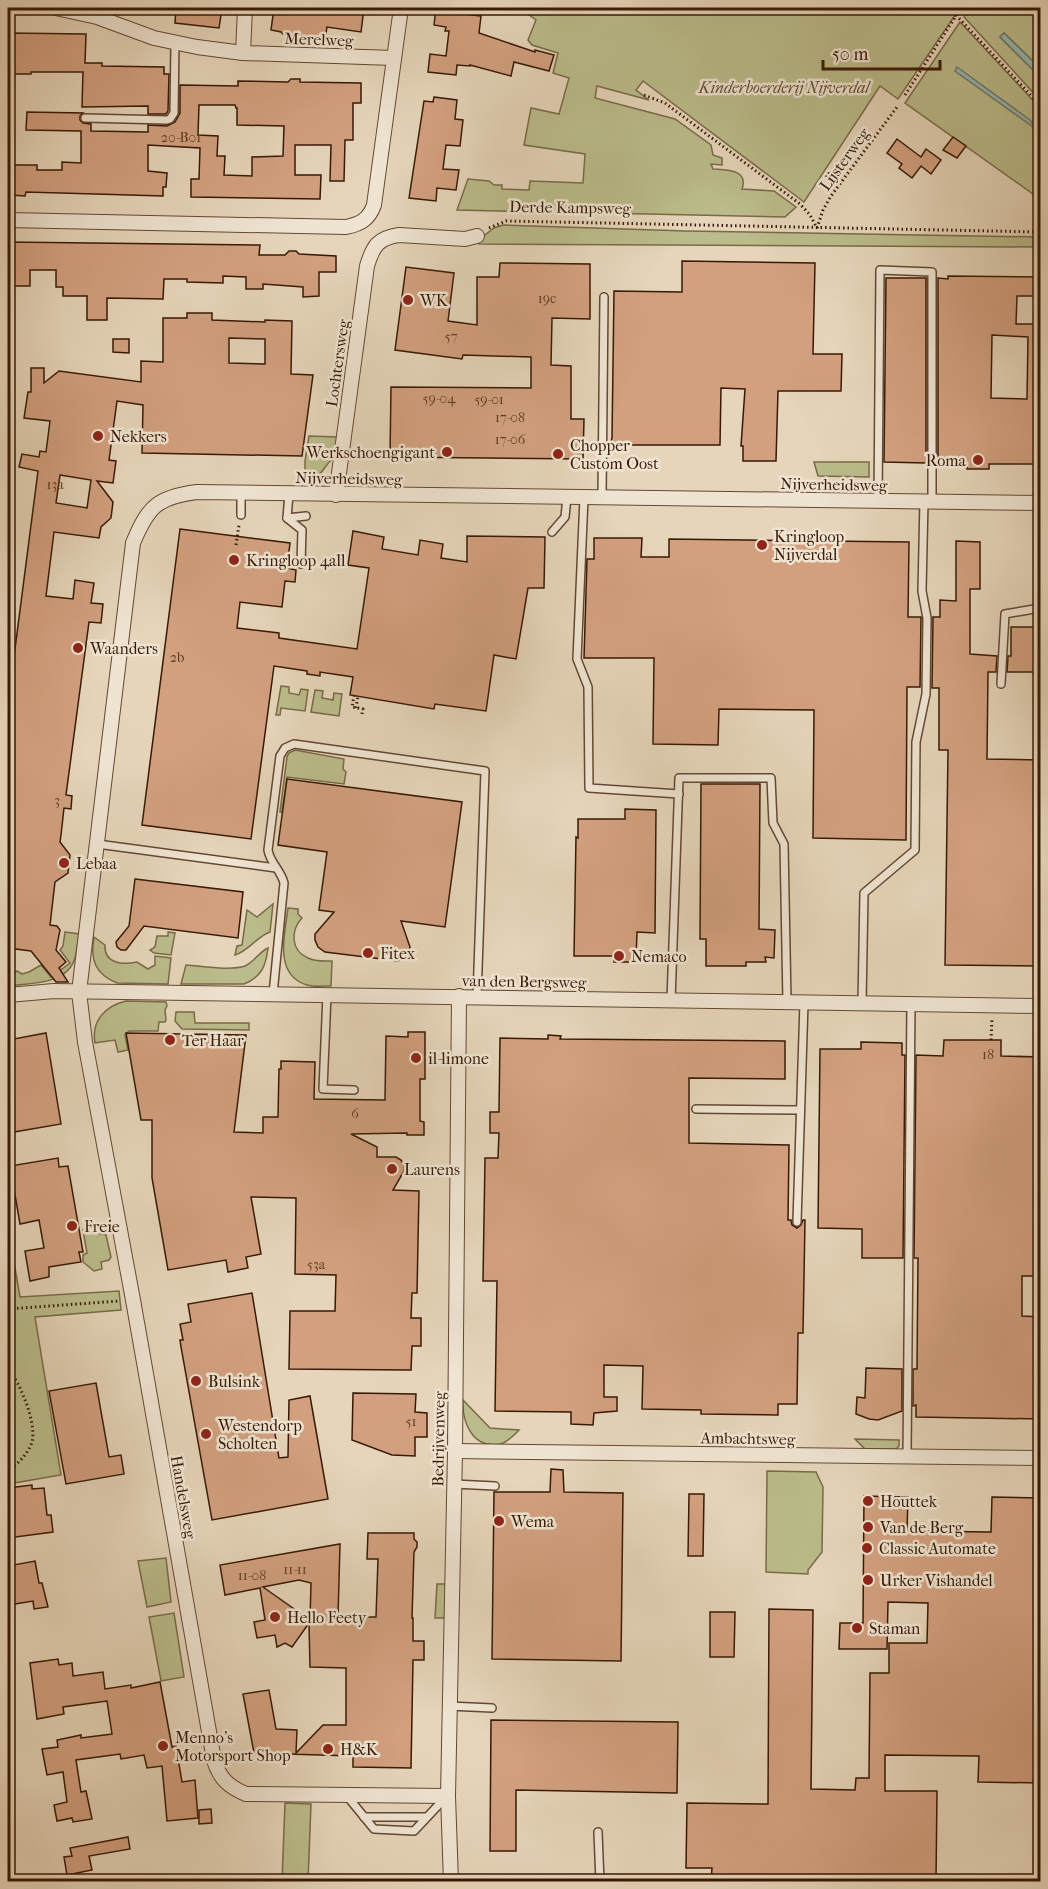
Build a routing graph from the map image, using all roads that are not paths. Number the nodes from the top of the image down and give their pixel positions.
1 (56, 8) edge
2 (245, 8) edge
3 (401, 8) edge
4 (98, 12) edge
5 (175, 43) junction
6 (243, 53) junction
7 (394, 58) junction
8 (85, 118) dead end
9 (8, 220) edge
10 (365, 220) junction
11 (477, 236) road end
12 (382, 239) junction
13 (604, 297) dead end
14 (241, 493) junction
15 (289, 494) junction
16 (336, 495) junction
17 (567, 497) junction
18 (602, 497) junction
19 (584, 498) junction
20 (878, 501) junction
21 (928, 501) junction
22 (1041, 503) edge
23 (241, 514) road end
24 (306, 516) dead end
25 (287, 518) junction
26 (552, 531) dead end
27 (301, 564) dead end
28 (1041, 608) edge
29 (1001, 684) dead end
30 (679, 794) junction
31 (97, 844) junction
32 (276, 868) junction
33 (79, 992) junction
34 (8, 994) edge
35 (273, 994) junction
36 (327, 995) junction
37 (459, 996) junction
38 (477, 997) junction
39 (671, 1000) junction
40 (787, 1002) junction
41 (804, 1003) junction
42 (862, 1003) junction
43 (911, 1003) junction
44 (1041, 1006) edge
45 (354, 1090) dead end
46 (696, 1109) dead end
47 (800, 1110) junction
48 (798, 1222) dead end
49 (455, 1451) junction
50 (907, 1456) junction
51 (1041, 1458) edge
52 (454, 1484) junction
53 (495, 1486) dead end
54 (449, 1706) junction
55 (492, 1708) dead end
56 (346, 1796) junction
57 (448, 1796) junction
58 (364, 1817) junction
59 (426, 1818) junction
60 (598, 1832) dead end
61 (451, 1881) edge
62 (600, 1881) edge

1 - 4 street, Merelweg
2 - 6 street
3 - 7 street
4 - 5 street, Merelweg
5 - 6 street, Merelweg
5 - 8 lane
6 - 7 street, Merelweg
7 - 10 street
9 - 10 street
10 - 12 street
11 - 12 street
12 - 16 street, Lochtersweg
13 - 18 lane
14 - 15 street, Nijverheidsweg
14 - 23 lane
14 - 31 street, Nijverheidsweg
15 - 16 street, Nijverheidsweg
15 - 25 lane
16 - 17 street, Nijverheidsweg
17 - 19 street, Nijverheidsweg
17 - 26 lane
18 - 19 street, Nijverheidsweg
18 - 20 street, Nijverheidsweg
19 - 30 lane
20 - 21 street, Nijverheidsweg
20 - 21 lane
21 - 22 street, Nijverheidsweg
21 - 42 lane
24 - 25 lane
25 - 27 lane
28 - 29 lane
30 - 39 lane
30 - 40 lane
31 - 32 lane
31 - 33 street, Nijverheidsweg
32 - 35 lane
32 - 38 lane
33 - 34 street, van den Bergsweg
33 - 35 street, van den Bergsweg
33 - 56 street, Handelsweg
35 - 36 street, van den Bergsweg
36 - 37 street, van den Bergsweg
36 - 45 lane
37 - 38 street, van den Bergsweg
37 - 49 street, Bedrijvenweg
38 - 39 street, van den Bergsweg
39 - 40 street, van den Bergsweg
40 - 41 street, van den Bergsweg
41 - 42 street, van den Bergsweg
41 - 47 lane
42 - 43 street, van den Bergsweg
43 - 44 street, van den Bergsweg
43 - 50 lane
46 - 47 lane
47 - 48 lane
49 - 50 street, Ambachtsweg
49 - 52 street, Bedrijvenweg
50 - 51 street, Ambachtsweg
52 - 53 lane
52 - 54 street, Bedrijvenweg
54 - 55 lane
54 - 57 street, Bedrijvenweg
56 - 57 street, Handelsweg
56 - 58 lane
57 - 59 lane
57 - 61 street, Bedrijvenweg
58 - 59 lane
58 - 59 lane
60 - 62 lane

